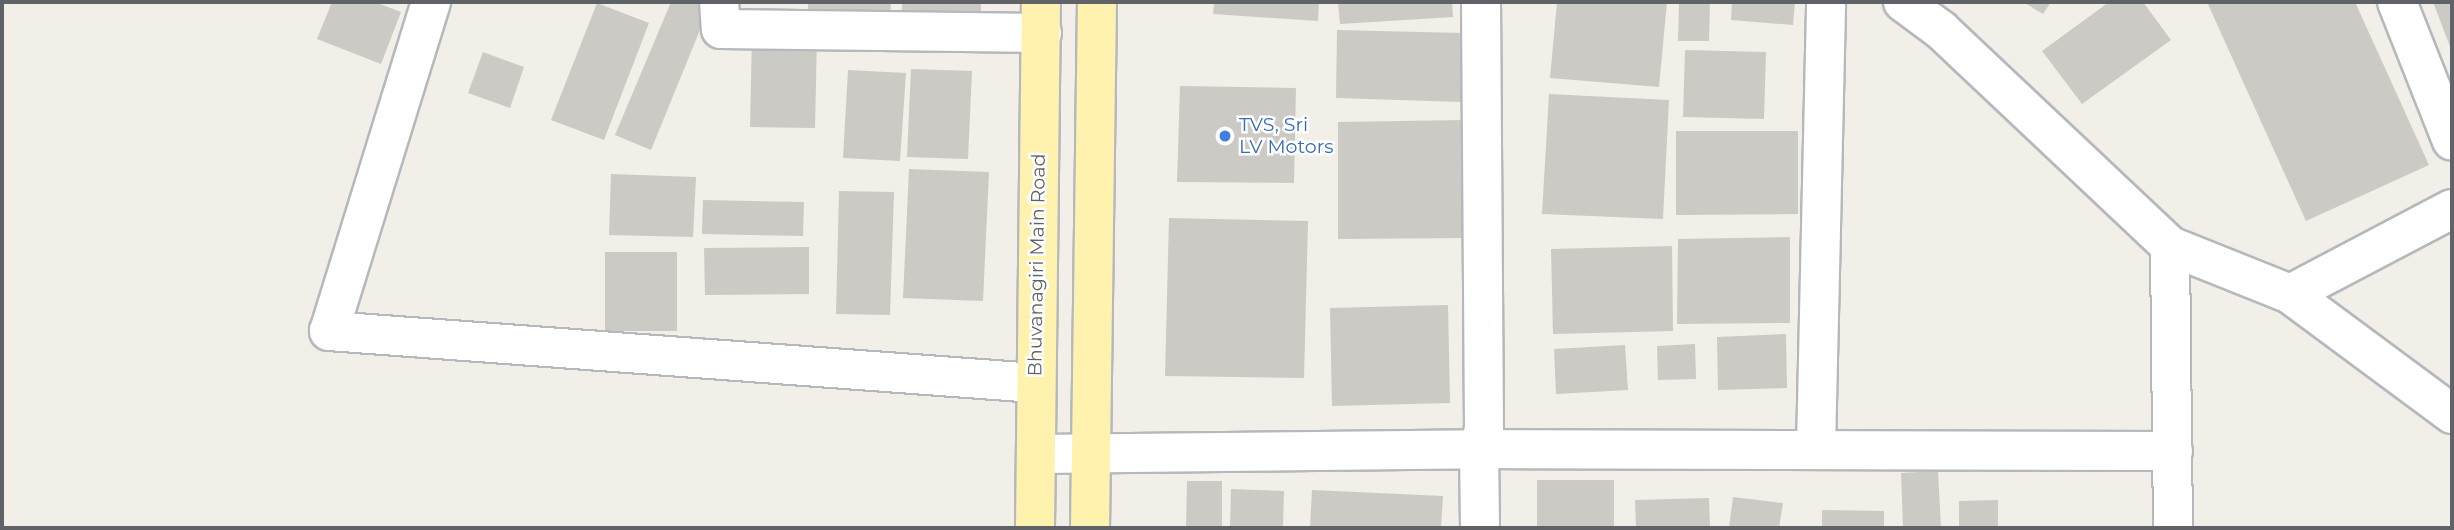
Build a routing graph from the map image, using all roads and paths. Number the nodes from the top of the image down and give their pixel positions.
1 (431, 2) edge
2 (719, 2) edge
3 (1097, 2) edge
4 (1481, 2) edge
5 (1826, 2) edge
6 (1903, 2) edge
7 (2397, 2) edge
8 (1041, 18) edge
9 (2452, 141) edge
10 (2452, 209) edge
11 (2170, 246) junction
12 (2290, 295) junction
13 (1035, 383) junction
14 (2452, 414) edge
15 (1816, 448) junction
16 (1479, 449) junction
17 (2173, 451) junction
18 (1090, 453) junction
19 (1037, 454) junction
20 (1035, 528) edge
21 (1090, 528) edge
22 (1480, 528) edge
23 (2173, 528) edge

1 - 13 street
2 - 8 street
3 - 18 main road
4 - 16 street
5 - 15 street
6 - 11 street
7 - 9 street
8 - 13 main road, Bhuvanagiri Main Road
10 - 12 street
11 - 12 street
11 - 17 street
12 - 14 street
13 - 19 main road, Bhuvanagiri Main Road
15 - 16 street
15 - 17 street
16 - 18 street
16 - 22 street
17 - 23 street
18 - 19 street
18 - 21 main road
19 - 20 main road, Bhuvanagiri Main Road

